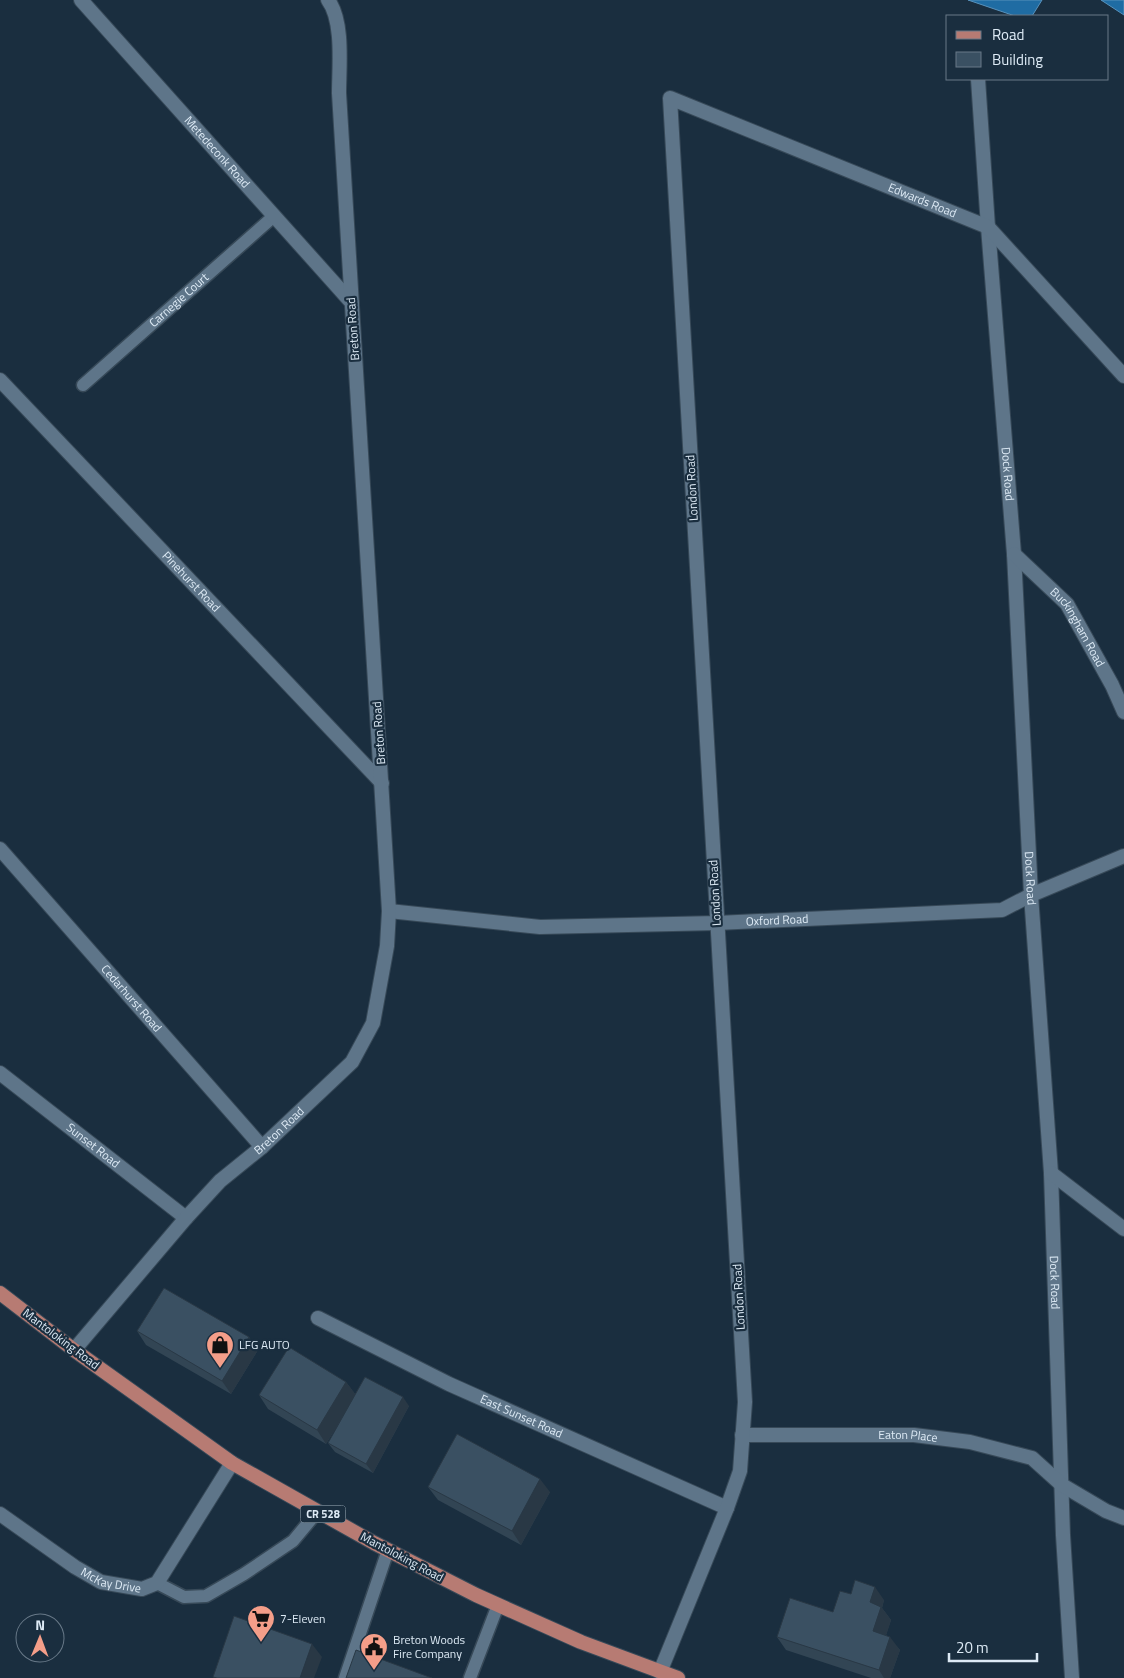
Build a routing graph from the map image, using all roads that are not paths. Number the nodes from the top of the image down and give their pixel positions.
1 (81, 0) edge
2 (328, 0) edge
3 (978, 80) edge
4 (670, 98) joint
5 (274, 216) junction
6 (988, 227) junction
7 (352, 303) junction
8 (1124, 376) edge
9 (0, 380) edge
10 (83, 385) dead end
11 (1014, 554) junction
12 (1124, 712) edge
13 (382, 783) junction
14 (0, 849) edge
15 (1124, 856) edge
16 (1031, 895) junction
17 (389, 911) junction
18 (717, 923) junction
19 (0, 1073) edge
20 (262, 1147) junction
21 (1051, 1173) junction
22 (186, 1218) junction
23 (1124, 1229) edge
24 (0, 1293) edge
25 (318, 1318) dead end
26 (74, 1350) junction
27 (742, 1435) junction
28 (232, 1462) junction
29 (1062, 1485) junction
30 (727, 1508) junction
31 (318, 1511) junction
32 (0, 1514) edge
33 (1124, 1518) edge
34 (388, 1550) junction
35 (157, 1582) junction
36 (498, 1605) junction
37 (660, 1672) junction
38 (345, 1678) edge
39 (470, 1678) edge
40 (678, 1678) edge
41 (1072, 1678) edge

1 - 5 street, Metedeconk Road
2 - 7 street, Breton Road
3 - 6 street, Dock Road
4 - 6 street, Edwards Road
4 - 18 street, London Road
5 - 7 street, Metedeconk Road
5 - 10 lane, Carnegie Court
6 - 8 street, Edwards Road
6 - 11 street, Dock Road
7 - 13 street, Breton Road
9 - 13 street, Pinehurst Road
11 - 12 street, Buckingham Road
11 - 16 street, Dock Road
13 - 17 street, Breton Road
14 - 20 street, Cedarhurst Road
15 - 16 street, Oxford Road
16 - 18 street, Oxford Road
16 - 21 street, Dock Road
17 - 18 street, Oxford Road
17 - 20 street, Breton Road
18 - 27 street, London Road
19 - 22 street, Sunset Road
20 - 22 street, Breton Road
21 - 23 street
21 - 29 street, Dock Road
22 - 26 street, Breton Road
24 - 26 main road, Mantoloking Road / CR 528
25 - 30 street, East Sunset Road
26 - 28 main road, Mantoloking Road / CR 528
27 - 29 street, Eaton Place
27 - 30 street, London Road
28 - 31 main road, Mantoloking Road / CR 528
28 - 35 street, McKay Drive
29 - 33 street, Eaton Place
29 - 41 street, Dock Road
30 - 37 street, London Road
31 - 34 main road, Mantoloking Road / CR 528
31 - 35 lane
32 - 35 street, McKay Drive
34 - 36 main road, Mantoloking Road / CR 528
34 - 38 lane
36 - 37 main road, Mantoloking Road / CR 528
36 - 39 lane
37 - 40 main road, Mantoloking Road / CR 528

